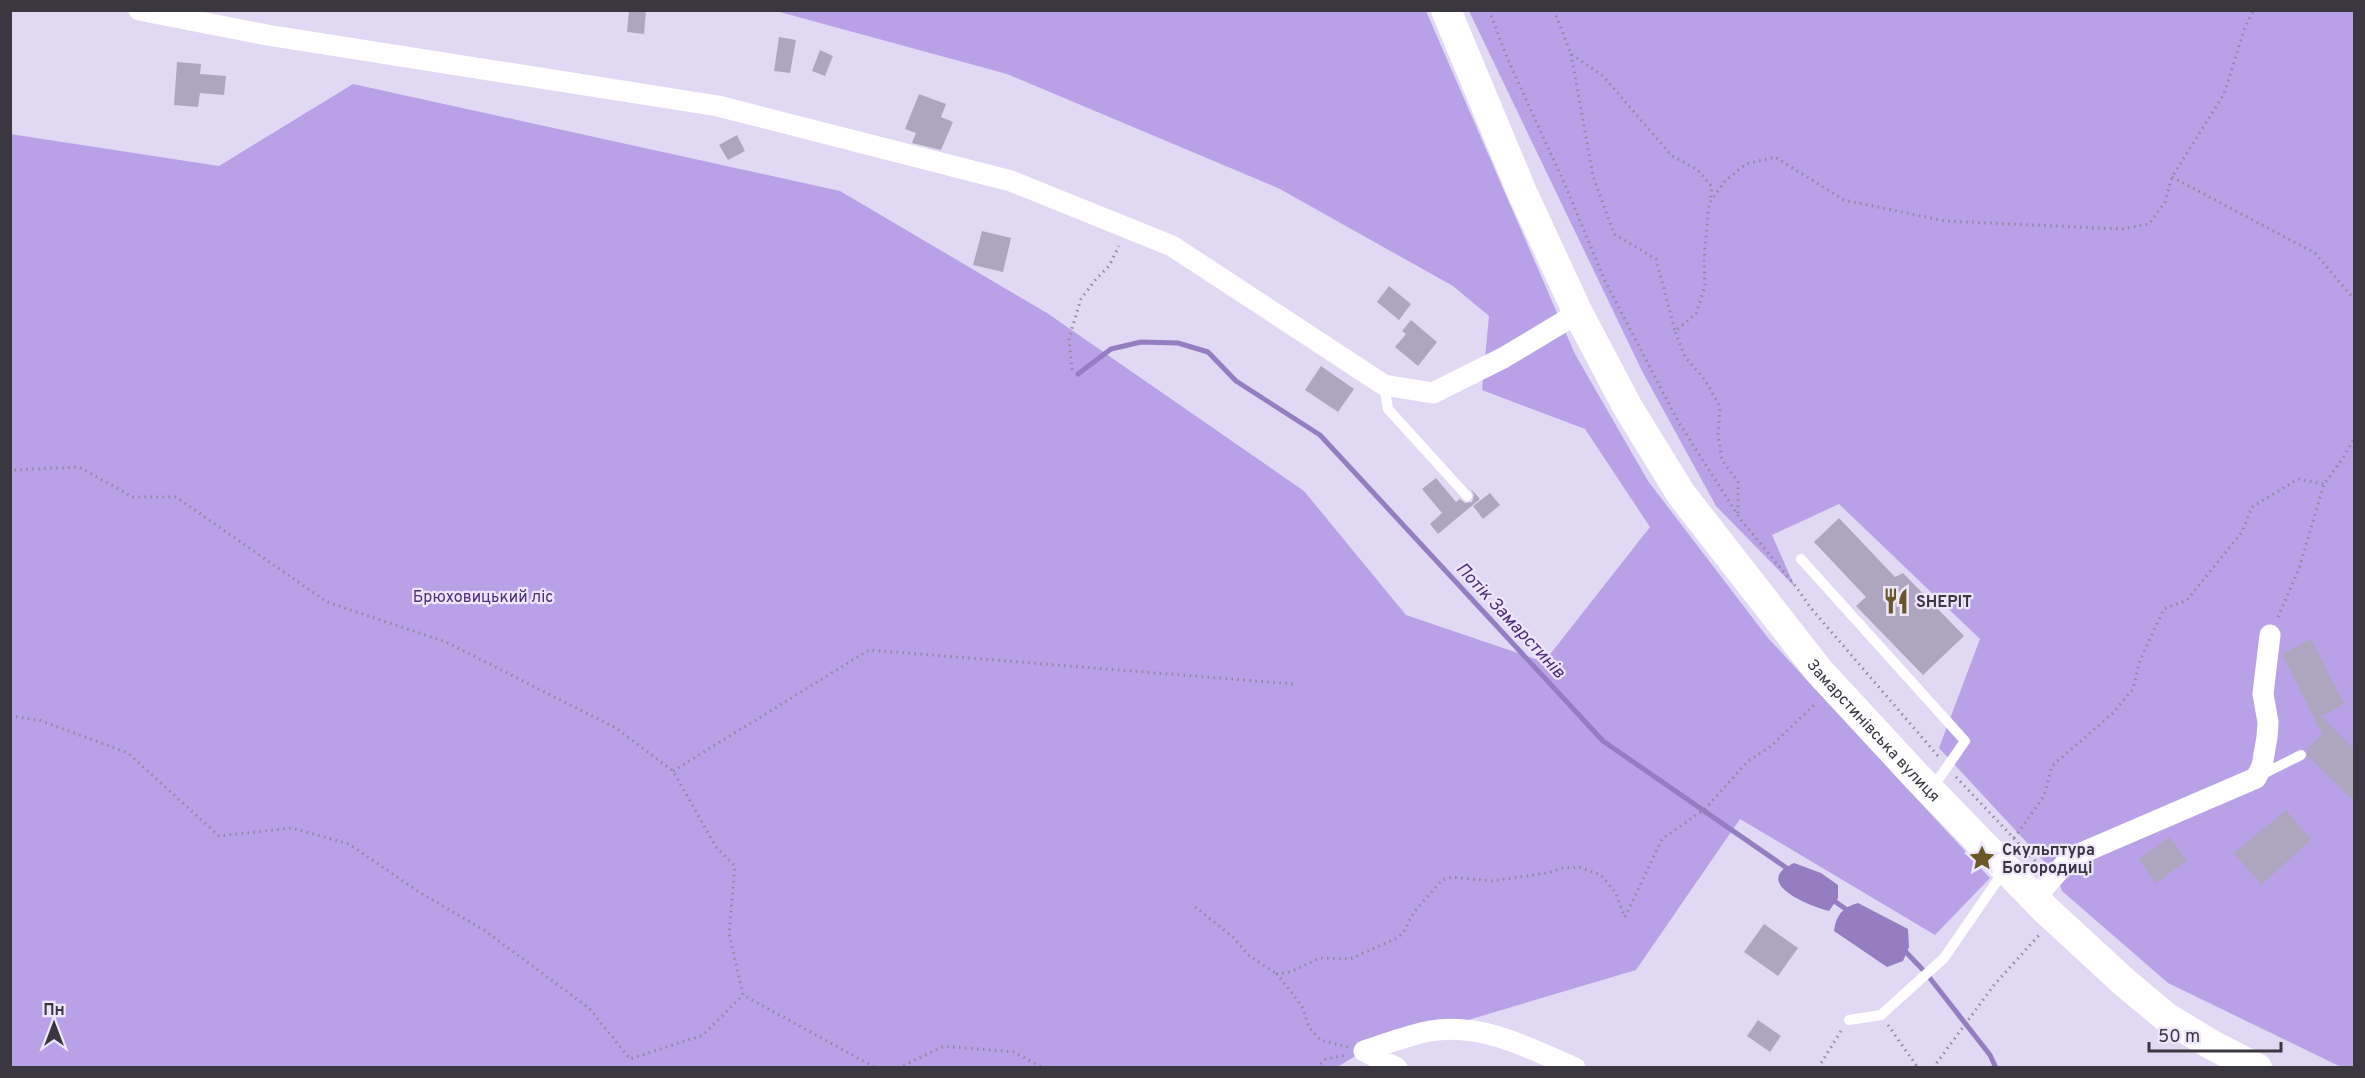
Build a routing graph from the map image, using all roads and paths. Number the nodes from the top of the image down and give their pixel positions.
1 (139, 10) edge
2 (1446, 10) edge
3 (1489, 10) edge
4 (1554, 10) edge
5 (2254, 10) edge
6 (1571, 54) junction
7 (2172, 177) junction
8 (1709, 204) junction
9 (1109, 266) dead end
10 (2355, 299) edge
11 (1578, 313) junction
12 (1675, 331) junction
13 (1072, 370) dead end
14 (1384, 385) junction
15 (2355, 439) edge
16 (10, 474) edge
17 (2324, 484) junction
18 (1467, 496) dead end
19 (1740, 520) junction
20 (1801, 559) dead end
21 (2270, 635) joint
22 (1293, 684) dead end
23 (1850, 704) junction
24 (10, 717) edge
25 (2301, 755) dead end
26 (673, 771) junction
27 (2256, 778) junction
28 (1939, 779) junction
29 (2014, 838) junction
30 (2006, 869) junction
31 (2047, 898) junction
32 (1195, 907) dead end
33 (1276, 974) junction
34 (743, 995) junction
35 (1881, 1015) junction
36 (1849, 1020) joint
37 (1364, 1051) junction
38 (876, 1068) edge
39 (898, 1068) edge
40 (1043, 1068) edge
41 (1316, 1068) edge
42 (1397, 1068) edge
43 (1575, 1068) edge
44 (1818, 1068) edge
45 (1918, 1068) edge
46 (1933, 1068) edge
47 (2257, 1068) edge

1 - 14 street
2 - 11 main road, Замарстинівська вулиця
3 - 19 path
4 - 6 path
5 - 7 path
6 - 8 path
6 - 12 path
7 - 8 path
7 - 10 path
8 - 12 path
9 - 13 path
11 - 14 street
11 - 23 main road, Замарстинівська вулиця
12 - 19 path
14 - 18 lane
15 - 17 path
16 - 26 path
17 - 21 path
17 - 29 path
19 - 28 path
20 - 28 lane
21 - 27 street
22 - 26 path
23 - 28 main road, Замарстинівська вулиця
23 - 33 path
24 - 34 path
25 - 27 lane
26 - 34 path
27 - 31 street
28 - 29 path
28 - 30 main road, Замарстинівська вулиця
29 - 31 path
30 - 31 main road, Замарстинівська вулиця
30 - 35 lane
31 - 46 path
31 - 47 main road, Замарстинівська вулиця
32 - 33 path
33 - 37 path
34 - 38 path
35 - 36 lane
35 - 45 path
36 - 44 path
37 - 41 path
37 - 42 street
37 - 43 street
39 - 40 path

